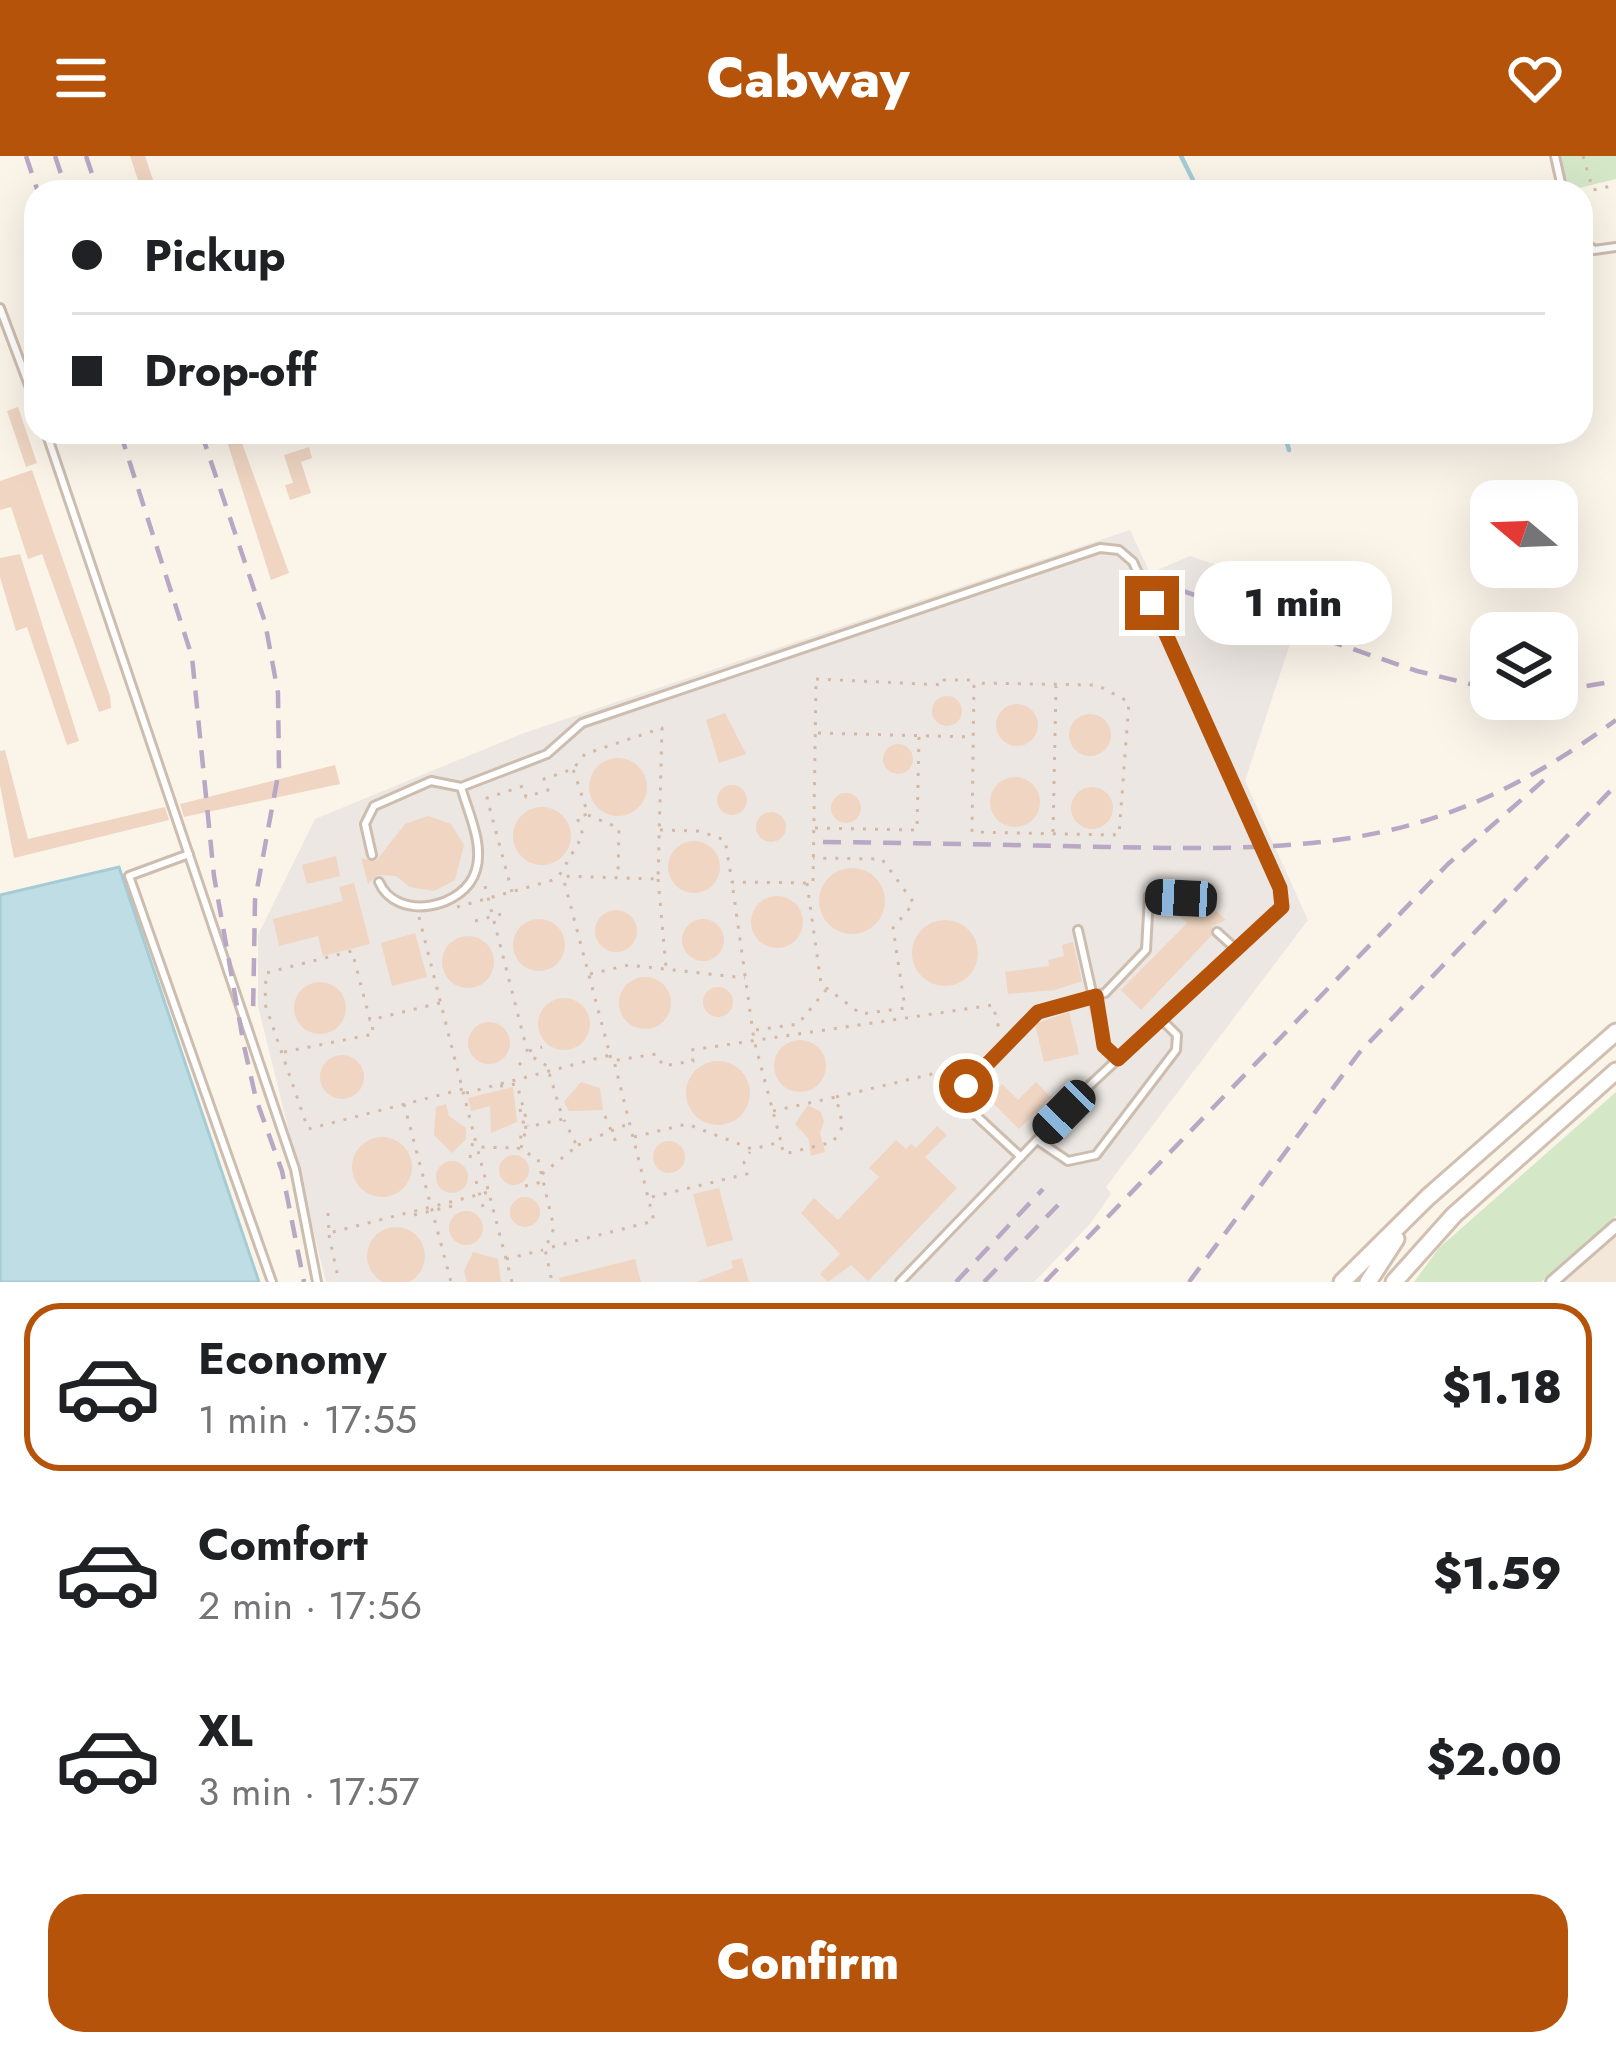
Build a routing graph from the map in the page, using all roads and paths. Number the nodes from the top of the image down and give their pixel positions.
1 (0, 308) edge
2 (24, 372) edge
3 (50, 444) edge
4 (974, 683) junction
5 (1056, 684) junction
6 (815, 733) junction
7 (919, 736) junction
8 (973, 737) junction
9 (573, 769) junction
10 (461, 787) junction
11 (588, 814) junction
12 (814, 828) junction
13 (659, 830) junction
14 (1052, 834) junction
15 (189, 854) junction
16 (372, 855) dead end
17 (813, 858) junction
18 (561, 876) junction
19 (618, 878) junction
20 (658, 879) junction
21 (379, 882) dead end
22 (732, 882) junction
23 (807, 884) junction
24 (485, 886) dead end
25 (512, 892) junction
26 (488, 899) junction
27 (1186, 903) dead end
28 (453, 908) dead end
29 (509, 912) dead end
30 (435, 913) dead end
31 (493, 916) junction
32 (475, 921) dead end
33 (1078, 929) dead end
34 (1217, 932) dead end
35 (1237, 950) junction
36 (666, 969) junction
37 (589, 974) junction
38 (746, 978) junction
39 (827, 989) junction
40 (1096, 996) junction
41 (440, 1003) junction
42 (370, 1020) junction
43 (1162, 1020) junction
44 (771, 1028) junction
45 (753, 1030) junction
46 (1616, 1032) edge
47 (773, 1037) junction
48 (754, 1040) junction
49 (1002, 1041) dead end
50 (542, 1047) dead end
51 (282, 1052) junction
52 (528, 1053) junction
53 (610, 1055) junction
54 (1118, 1059) junction
55 (614, 1060) junction
56 (981, 1062) dead end
57 (519, 1065) dead end
58 (548, 1071) junction
59 (1616, 1071) edge
60 (500, 1084) junction
61 (463, 1091) junction
62 (836, 1097) junction
63 (404, 1104) junction
64 (520, 1109) dead end
65 (773, 1111) junction
66 (605, 1116) dead end
67 (563, 1119) junction
68 (631, 1123) junction
69 (526, 1129) junction
70 (611, 1131) junction
71 (474, 1135) junction
72 (634, 1137) junction
73 (1037, 1140) junction
74 (781, 1142) junction
75 (577, 1146) junction
76 (477, 1147) junction
77 (618, 1147) dead end
78 (519, 1149) junction
79 (752, 1149) junction
80 (1021, 1157) junction
81 (470, 1158) dead end
82 (542, 1174) junction
83 (476, 1181) dead end
84 (544, 1181) junction
85 (525, 1186) dead end
86 (489, 1192) junction
87 (480, 1194) junction
88 (650, 1197) junction
89 (1428, 1197) junction
90 (452, 1206) dead end
91 (484, 1207) dead end
92 (432, 1209) junction
93 (328, 1214) dead end
94 (414, 1215) dead end
95 (1616, 1226) edge
96 (329, 1233) junction
97 (548, 1249) junction
98 (506, 1259) junction
99 (1397, 1279) edge
100 (272, 1282) edge
101 (317, 1282) edge
102 (339, 1282) edge
103 (451, 1282) edge
104 (512, 1282) edge
105 (552, 1282) edge
106 (900, 1282) edge
107 (1342, 1282) edge
108 (1368, 1282) edge
109 (1552, 1282) edge

1 - 2 lane
3 - 15 lane
4 - 5 path
4 - 6 path
4 - 8 path
5 - 14 path
5 - 14 path
6 - 7 path
6 - 12 path
7 - 8 path
7 - 12 path
8 - 14 path
9 - 11 path
9 - 13 path
9 - 25 path
10 - 16 lane
10 - 21 lane
10 - 35 lane
11 - 18 path
11 - 19 path
12 - 17 path
13 - 20 path
13 - 22 path
15 - 100 lane
15 - 101 lane
17 - 23 path
17 - 39 path
18 - 19 path
18 - 25 path
18 - 37 path
19 - 20 path
20 - 36 path
22 - 23 path
22 - 38 path
23 - 39 path
24 - 26 path
25 - 26 path
26 - 28 path
26 - 31 path
27 - 40 lane
29 - 31 path
30 - 41 path
31 - 32 path
31 - 52 path
33 - 40 lane
34 - 35 lane
35 - 43 lane
36 - 37 path
36 - 38 path
37 - 53 path
38 - 45 path
39 - 44 path
40 - 54 lane
40 - 80 lane
41 - 42 path
41 - 61 path
42 - 51 path
42 - 51 path
43 - 54 lane
43 - 73 lane
44 - 45 path
44 - 47 path
45 - 48 path
46 - 89 main road
47 - 48 path
47 - 49 path
48 - 55 path
48 - 65 path
50 - 52 path
51 - 63 path
52 - 57 path
52 - 58 path
53 - 55 path
53 - 58 path
54 - 73 lane
55 - 68 path
56 - 62 path
58 - 60 path
58 - 67 path
59 - 99 main road
60 - 61 path
60 - 69 path
61 - 63 path
61 - 71 path
62 - 65 path
62 - 74 path
63 - 92 path
64 - 69 path
65 - 74 path
66 - 70 path
67 - 69 path
67 - 75 path
68 - 70 path
68 - 72 path
69 - 78 path
70 - 75 path
70 - 77 path
71 - 76 path
71 - 81 path
72 - 79 path
72 - 88 path
73 - 80 lane
74 - 79 path
75 - 82 path
76 - 78 path
76 - 86 path
78 - 82 path
79 - 88 path
80 - 106 lane
82 - 84 path
83 - 87 path
84 - 85 path
84 - 97 path
86 - 87 path
86 - 98 path
87 - 91 path
87 - 92 path
88 - 97 path
89 - 107 main road
89 - 108 main road
90 - 92 path
92 - 94 path
92 - 96 path
92 - 103 path
93 - 96 path
95 - 109 street
96 - 102 path
97 - 98 path
97 - 105 path
98 - 104 path

